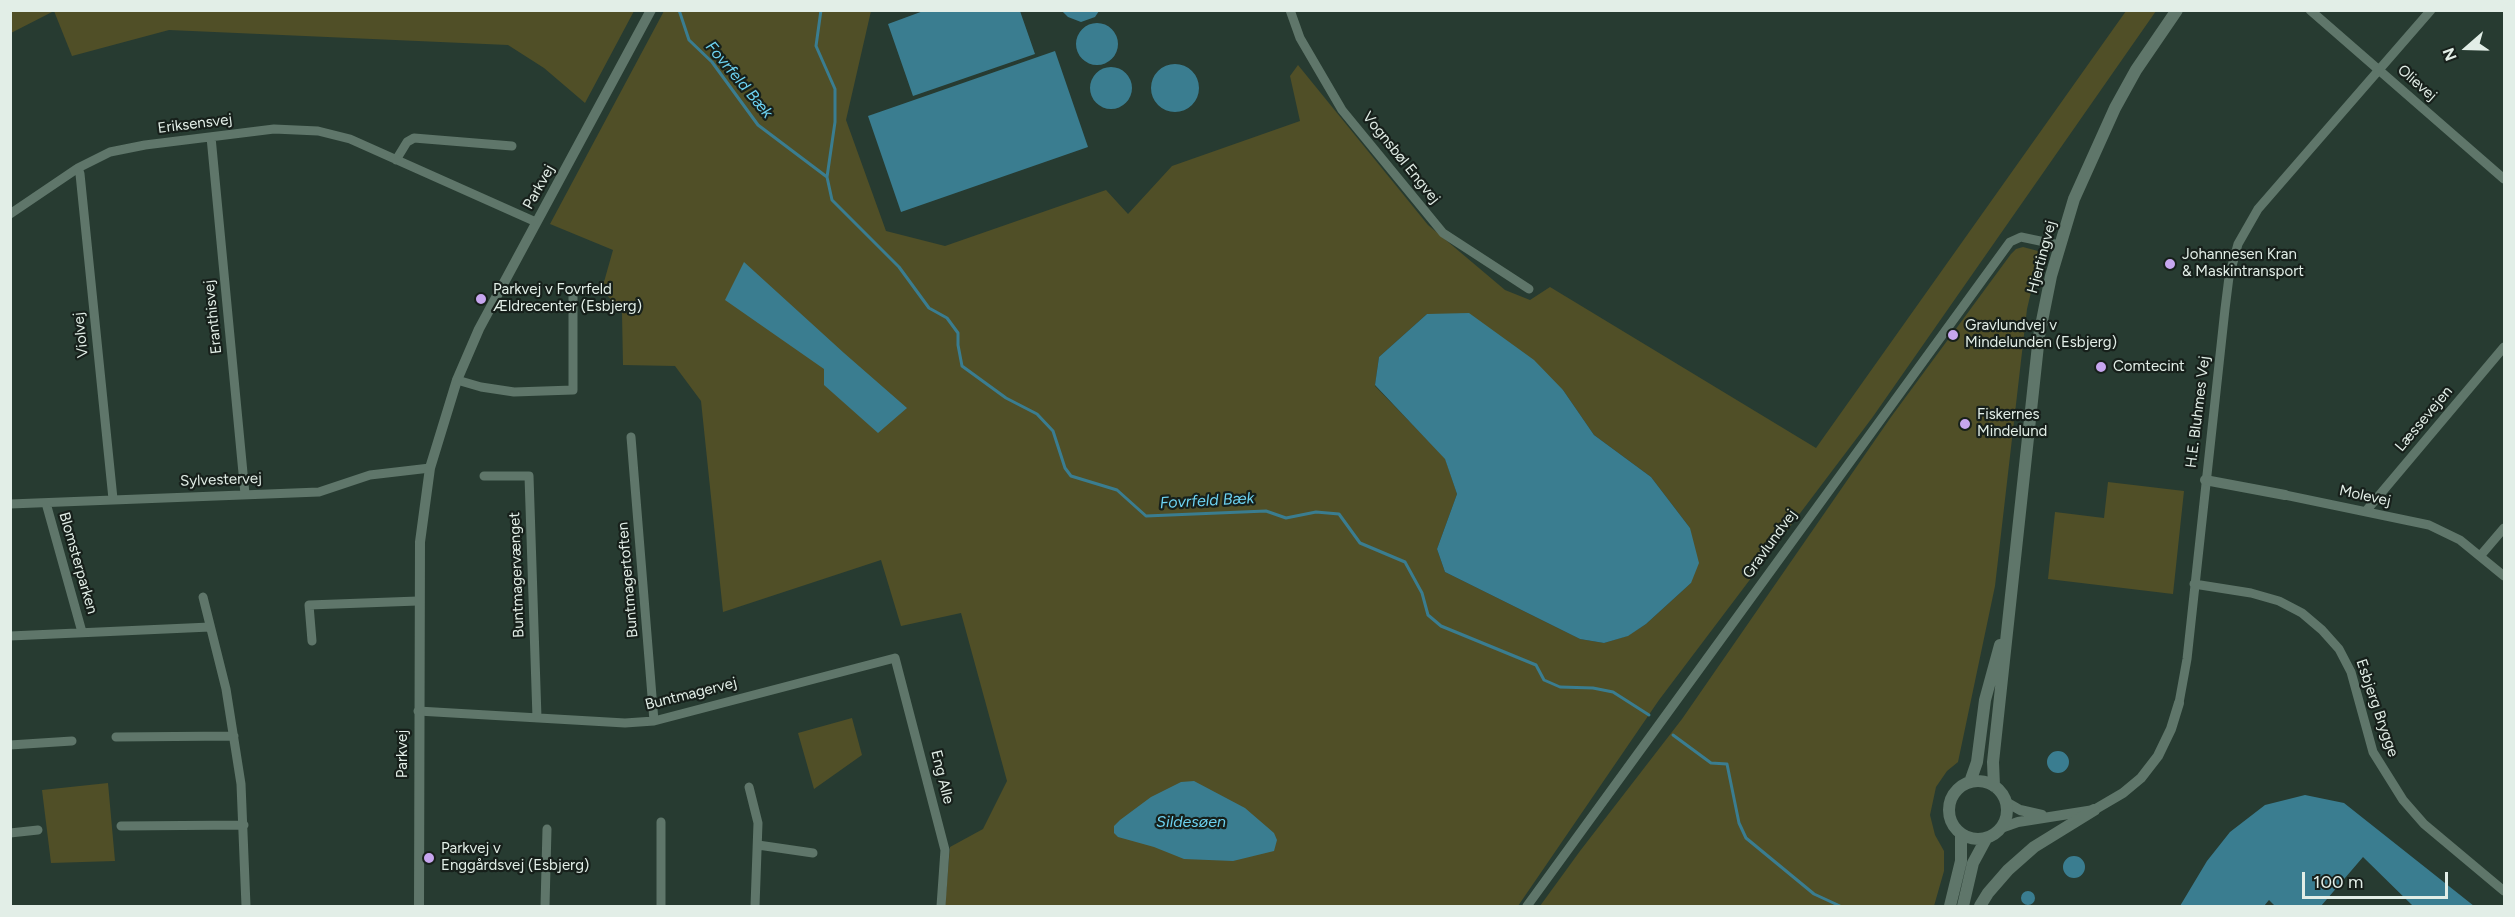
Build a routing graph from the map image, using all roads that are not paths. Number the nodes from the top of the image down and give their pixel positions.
1 (651, 10) edge
2 (1290, 10) edge
3 (2177, 10) edge
4 (2310, 10) edge
5 (2431, 10) edge
6 (2379, 70) junction
7 (211, 137) junction
8 (512, 146) dead end
9 (396, 160) junction
10 (78, 168) junction
11 (2505, 179) edge
12 (10, 214) edge
13 (536, 222) junction
14 (2059, 245) junction
15 (1529, 289) dead end
16 (573, 294) dead end
17 (2505, 347) edge
18 (457, 380) junction
19 (631, 436) dead end
20 (430, 468) junction
21 (484, 476) dead end
22 (2205, 480) junction
23 (246, 494) junction
24 (2285, 495) joint
25 (113, 499) junction
26 (46, 503) junction
27 (10, 504) edge
28 (2366, 511) junction
29 (2505, 528) edge
30 (2481, 555) junction
31 (2505, 576) edge
32 (2194, 584) junction
33 (202, 597) dead end
34 (418, 601) junction
35 (2009, 609) junction
36 (210, 627) junction
37 (82, 632) junction
38 (10, 636) edge
39 (312, 641) dead end
40 (895, 658) joint
41 (2179, 703) joint
42 (418, 711) junction
43 (537, 718) junction
44 (654, 721) junction
45 (234, 736) junction
46 (116, 738) dead end
47 (72, 741) dead end
48 (10, 746) edge
49 (1970, 782) junction
50 (1994, 786) junction
51 (749, 788) dead end
52 (2006, 802) junction
53 (2094, 810) junction
54 (2052, 817) junction
55 (661, 822) dead end
56 (244, 825) junction
57 (121, 826) dead end
58 (2001, 828) junction
59 (547, 829) dead end
60 (38, 830) dead end
61 (10, 833) edge
62 (1961, 835) junction
63 (1986, 839) junction
64 (758, 845) junction
65 (813, 853) dead end
66 (2505, 891) edge
67 (246, 906) edge
68 (418, 906) edge
69 (545, 906) edge
70 (662, 906) edge
71 (755, 906) edge
72 (941, 906) edge
73 (1527, 906) edge
74 (1950, 906) edge
75 (1963, 906) edge
76 (1980, 906) edge

1 - 13 street, Parkvej
2 - 15 street, Vognsbøl Engvej
3 - 14 main road, Hjertingvej
4 - 6 street, Olievej
5 - 6 street, H.E. Bluhmes Vej
6 - 11 street, Olievej
6 - 22 street, H.E. Bluhmes Vej
7 - 9 street, Eriksensvej
7 - 10 street, Eriksensvej
7 - 23 street, Eranthisvej
8 - 9 street
9 - 13 street, Eriksensvej
10 - 12 street, Eriksensvej
10 - 25 street, Violvej
13 - 18 street, Parkvej
14 - 35 main road, Hjertingvej
14 - 73 street, Gravlundvej
16 - 18 street
17 - 28 street, Læssevejen
18 - 20 street, Parkvej
19 - 44 street, Buntmagertoften
20 - 23 street, Sylvestervej
20 - 34 street, Parkvej
21 - 43 street, Buntmagervænget
22 - 24 street, Molevej
22 - 32 street, H.E. Bluhmes Vej
23 - 25 street, Sylvestervej
24 - 28 street, Molevej
25 - 26 street, Sylvestervej
26 - 27 street, Sylvestervej
26 - 37 street, Blomsterparken
28 - 30 street, Molevej
29 - 30 street
30 - 31 street, Molevej
32 - 41 street, H.E. Bluhmes Vej
32 - 66 street, Esbjerg Brygge
33 - 36 street
34 - 39 street
34 - 42 street, Parkvej
35 - 49 main road, Hjertingvej
35 - 50 main road, Hjertingvej
36 - 37 street, Blomsterparken
36 - 45 street
37 - 38 street, Blomsterparken
40 - 44 street, Buntmagervej
40 - 72 street, Eng Alle
41 - 53 street, H.E. Bluhmes Vej
42 - 43 street, Buntmagervej
42 - 68 street, Parkvej
43 - 44 street, Buntmagervej
45 - 46 street
45 - 56 street
47 - 48 street
49 - 50 main road
49 - 62 main road
50 - 52 main road
51 - 64 street
52 - 54 street, H.E. Bluhmes Vej
52 - 58 main road
53 - 54 street, H.E. Bluhmes Vej
53 - 76 main road
54 - 58 street, H.E. Bluhmes Vej
55 - 70 street
56 - 57 street
56 - 67 street
58 - 63 main road
59 - 69 street
60 - 61 street
62 - 63 main road
62 - 74 main road
63 - 75 main road
64 - 65 street
64 - 71 street

